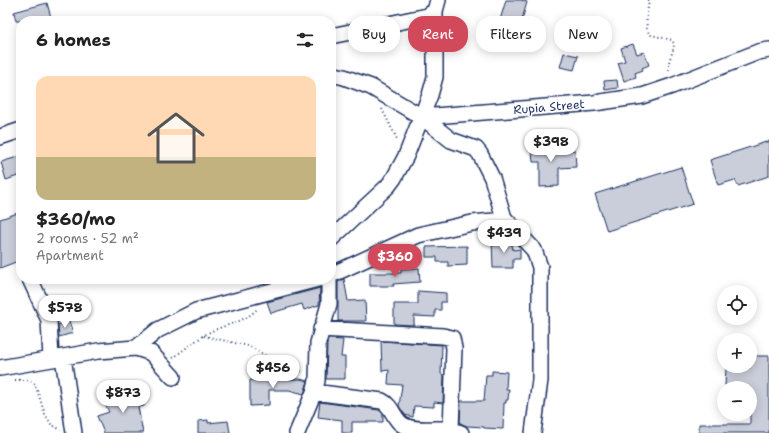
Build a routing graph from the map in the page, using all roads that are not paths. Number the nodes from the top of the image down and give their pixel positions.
1 (436, 6) edge
2 (336, 35) edge
3 (769, 50) edge
4 (336, 75) edge
5 (422, 117) junction
6 (16, 132) edge
7 (0, 137) edge
8 (505, 220) junction
9 (336, 234) edge
10 (336, 273) edge
11 (32, 284) edge
12 (296, 284) edge
13 (329, 284) edge
14 (321, 329) junction
15 (136, 348) junction
16 (57, 358) junction
17 (0, 368) edge
18 (168, 371) road end
19 (316, 386) junction
20 (456, 431) edge
21 (74, 433) edge
22 (297, 433) edge
23 (533, 433) edge

1 - 2 street
1 - 5 street
3 - 5 street, Rupia Street
4 - 5 street
5 - 8 street
5 - 9 street
6 - 7 street
8 - 10 street
8 - 23 street
11 - 16 street
12 - 15 street
13 - 14 street
14 - 19 street
14 - 20 street
15 - 16 street
15 - 18 street
16 - 17 street
16 - 21 street
19 - 20 street
19 - 22 street

